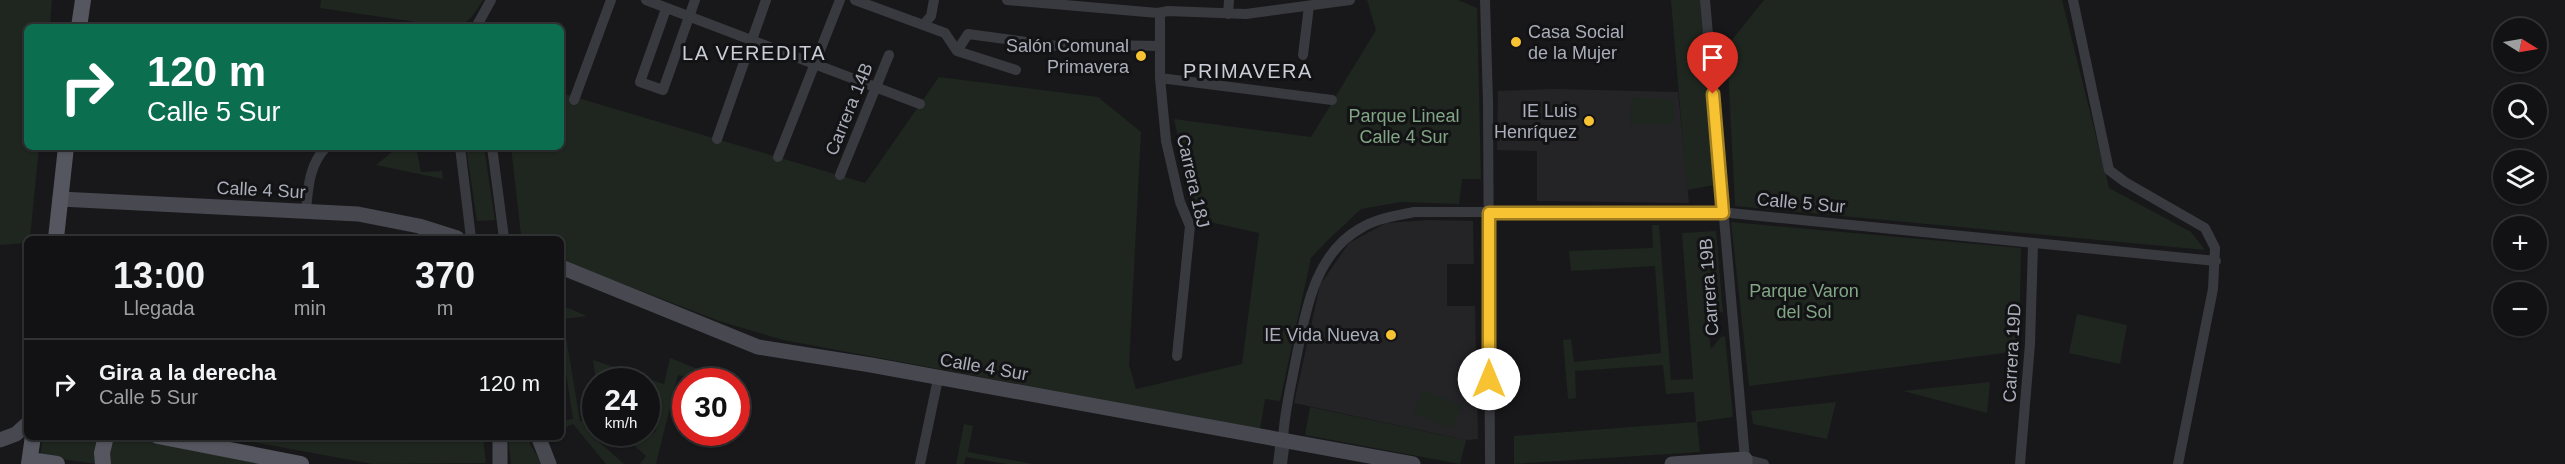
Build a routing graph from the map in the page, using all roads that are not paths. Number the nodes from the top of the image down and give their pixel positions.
1 (82, 0) edge
2 (491, 0) edge
3 (611, 0) edge
4 (646, 0) edge
5 (695, 0) edge
6 (766, 0) edge
7 (840, 0) edge
8 (855, 0) edge
9 (934, 0) edge
10 (1007, 0) edge
11 (1229, 0) edge
12 (1350, 0) edge
13 (1485, 0) edge
14 (1705, 0) edge
15 (2073, 0) edge
16 (1309, 6) junction
17 (666, 9) junction
18 (1160, 13) junction
19 (1228, 14) junction
20 (689, 17) junction
21 (79, 24) edge
22 (478, 24) edge
23 (924, 24) junction
24 (751, 41) junction
25 (1160, 46) junction
26 (957, 51) junction
27 (1303, 54) dead end
28 (889, 55) dead end
29 (815, 63) junction
30 (1016, 70) dead end
31 (1160, 78) junction
32 (875, 86) junction
33 (574, 100) dead end
34 (1332, 100) dead end
35 (920, 104) dead end
36 (717, 139) dead end
37 (66, 150) edge
38 (324, 150) edge
39 (460, 150) edge
40 (492, 150) edge
41 (778, 157) dead end
42 (840, 175) dead end
43 (60, 199) junction
44 (306, 211) junction
45 (1489, 213) junction
46 (1723, 213) junction
47 (56, 236) edge
48 (450, 236) edge
49 (471, 236) edge
50 (504, 236) edge
51 (2033, 244) junction
52 (2216, 261) junction
53 (564, 268) edge
54 (1177, 356) dead end
55 (938, 379) junction
56 (24, 427) edge
57 (0, 440) edge
58 (32, 440) edge
59 (105, 440) edge
60 (178, 440) edge
61 (500, 440) edge
62 (540, 440) edge
63 (1282, 440) junction
64 (1745, 462) edge
65 (28, 463) edge
66 (57, 464) edge
67 (103, 464) edge
68 (301, 464) edge
69 (500, 464) edge
70 (549, 464) edge
71 (920, 464) edge
72 (1280, 464) edge
73 (1413, 464) edge
74 (1490, 464) edge
75 (1672, 464) edge
76 (1764, 464) edge
77 (2020, 464) edge
78 (2178, 464) edge

1 - 21 main road
2 - 22 street
3 - 33 street
4 - 17 street
5 - 20 street
6 - 24 street
7 - 29 street
8 - 23 street
9 - 23 street
10 - 18 street
11 - 19 street
12 - 16 street
13 - 45 street
14 - 46 street, Carrera 19B
15 - 52 street
16 - 19 street
16 - 27 street
17 - 20 street
17 - 20 street
18 - 19 street
18 - 25 street, Carrera 18J
20 - 24 street
23 - 26 street
24 - 29 street
24 - 36 street
25 - 26 street
25 - 31 street, Carrera 18J
26 - 30 street
28 - 32 street, Carrera 14B
29 - 32 street
29 - 41 street
31 - 34 street
31 - 54 street, Carrera 18J
32 - 35 street
32 - 42 street, Carrera 14B
37 - 43 main road
38 - 44 street
39 - 49 street
40 - 50 street
43 - 44 main road, Calle 4 Sur
43 - 47 main road
44 - 48 main road, Calle 4 Sur
45 - 46 street, Calle 5 Sur
45 - 63 street, Calle 5 Sur
45 - 74 street
46 - 51 street, Calle 5 Sur
46 - 64 street, Carrera 19B
51 - 52 street, Calle 5 Sur
51 - 77 street, Carrera 19D
52 - 78 street
53 - 55 main road, Calle 4 Sur
55 - 63 main road, Calle 4 Sur
55 - 71 street
56 - 57 main road
58 - 65 main road
59 - 67 main road
60 - 68 main road
61 - 69 main road
62 - 70 main road
63 - 72 street
63 - 73 main road, Calle 4 Sur
64 - 75 main road
64 - 76 street
65 - 66 main road

